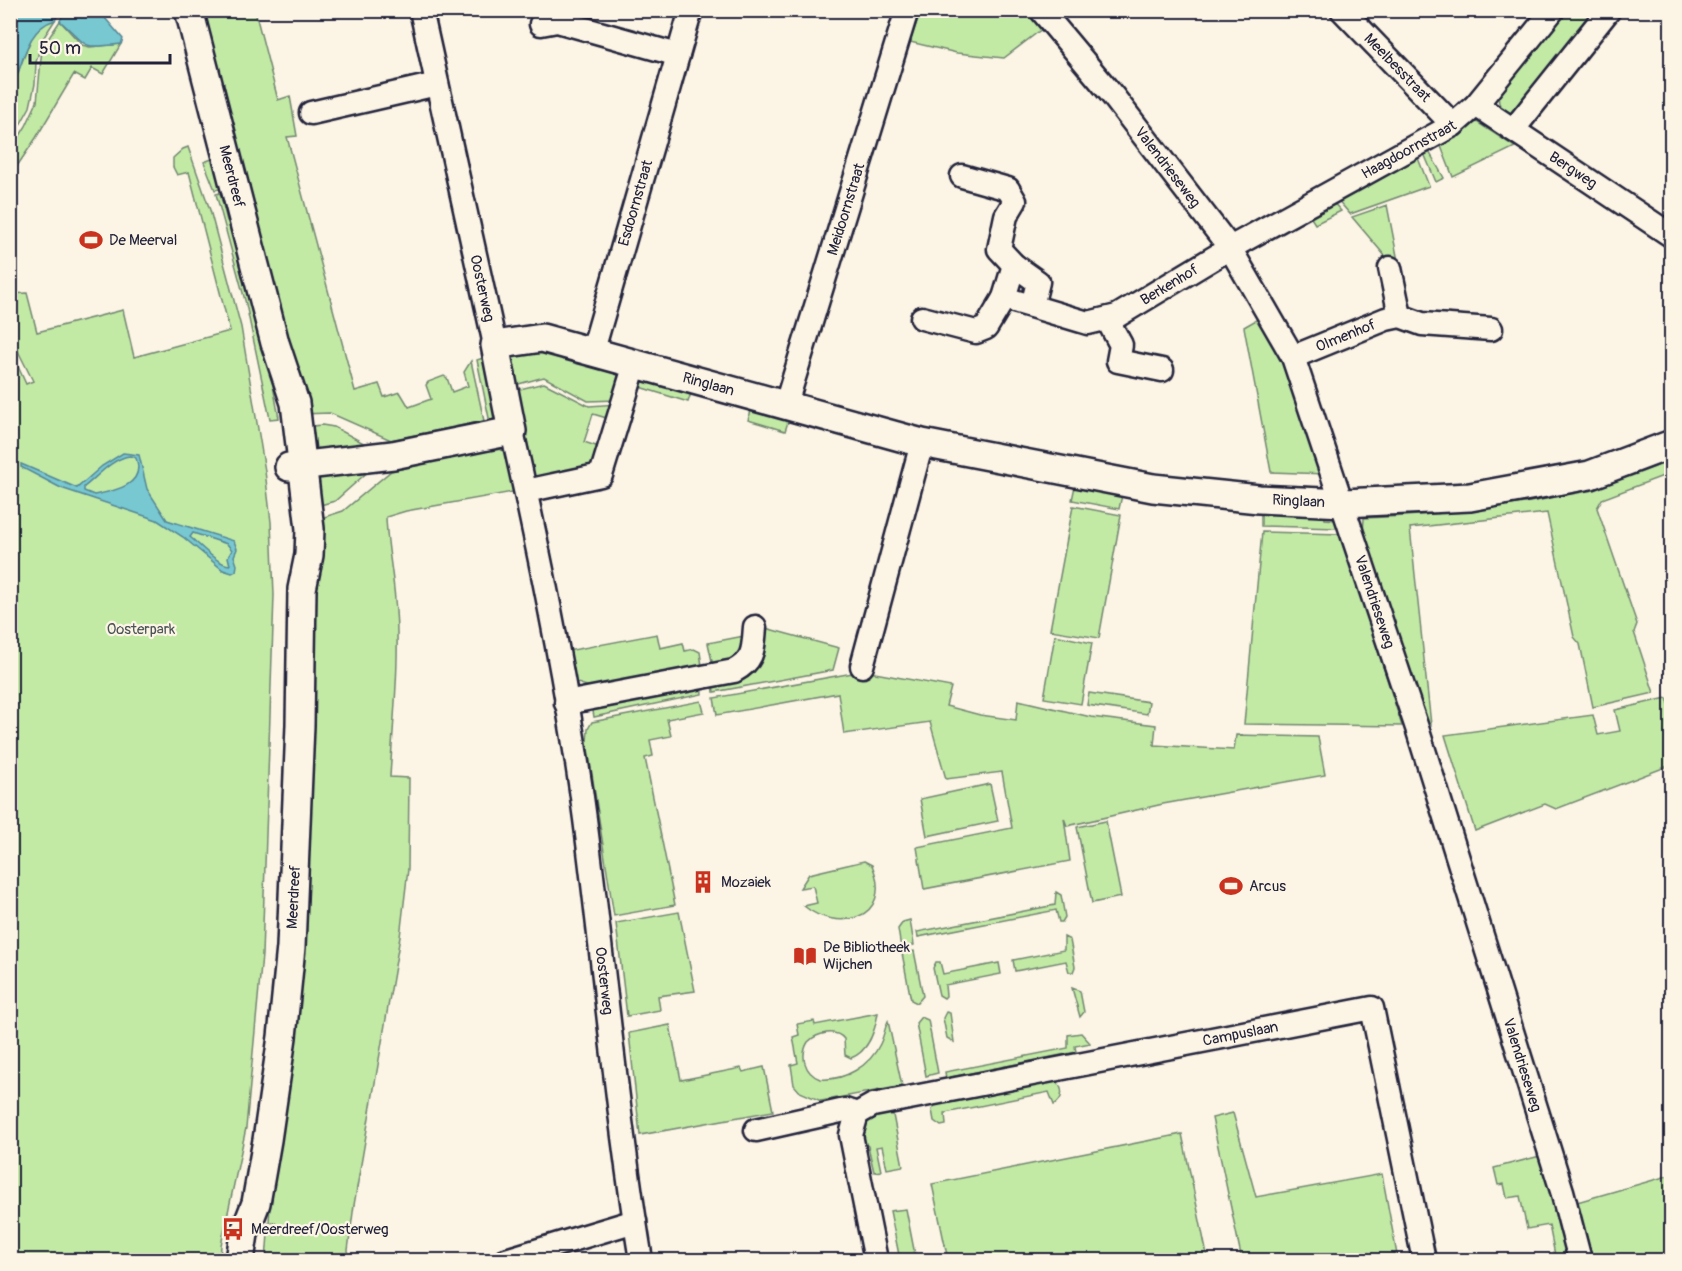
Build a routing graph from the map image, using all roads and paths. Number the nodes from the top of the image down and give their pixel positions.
1 (189, 10) edge
2 (421, 10) edge
3 (691, 10) edge
4 (907, 10) edge
5 (1041, 10) edge
6 (1342, 10) edge
7 (1553, 10) edge
8 (1609, 10) edge
9 (541, 24) dead end
10 (678, 55) junction
11 (437, 84) junction
12 (1476, 105) junction
13 (311, 112) dead end
14 (1453, 125) junction
15 (1513, 130) junction
16 (962, 176) dead end
17 (1671, 236) edge
18 (1230, 248) junction
19 (1014, 265) junction
20 (1390, 268) dead end
21 (1004, 298) junction
22 (1032, 306) junction
23 (1400, 316) junction
24 (922, 318) dead end
25 (1107, 319) junction
26 (1491, 328) dead end
27 (495, 345) junction
28 (593, 350) junction
29 (1293, 357) junction
30 (635, 364) junction
31 (1162, 370) dead end
32 (785, 407) junction
33 (512, 431) junction
34 (922, 443) junction
35 (1671, 444) edge
36 (296, 467) junction
37 (526, 491) junction
38 (1344, 503) junction
39 (755, 627) dead end
40 (862, 666) dead end
41 (566, 703) junction
42 (857, 1114) junction
43 (756, 1130) dead end
44 (256, 1203) junction
45 (635, 1221) junction
46 (240, 1260) edge
47 (255, 1260) edge
48 (506, 1260) edge
49 (641, 1260) edge
50 (876, 1260) edge
51 (1424, 1260) edge
52 (1580, 1260) edge

1 - 36 street, Meerdreef
2 - 11 street, Oosterweg
3 - 10 street, Esdoornstraat
4 - 32 street, Meidoornstraat
5 - 18 street, Valendrieseweg
6 - 14 street, Meelbesstraat
7 - 12 street, Haagdoornstraat
8 - 15 street
9 - 10 street
10 - 28 street, Esdoornstraat
11 - 13 street
11 - 27 street, Oosterweg
12 - 14 street, Haagdoornstraat
12 - 15 street, Bergweg
14 - 18 street, Haagdoornstraat
15 - 17 street, Bergweg
16 - 19 street
18 - 25 street, Berkenhof
18 - 29 street, Valendrieseweg
19 - 21 street
19 - 22 street
20 - 23 street
21 - 22 street, Berkenhof
21 - 24 street
22 - 25 street, Berkenhof
23 - 26 street
23 - 29 street, Olmenhof
25 - 31 street
27 - 28 street, Ringlaan
27 - 33 street, Oosterweg
28 - 30 street, Ringlaan
29 - 38 street, Valendrieseweg
30 - 32 street, Ringlaan
30 - 37 street
32 - 34 street, Ringlaan
33 - 36 street
33 - 37 street, Oosterweg
34 - 38 street, Ringlaan
34 - 40 street
35 - 38 street, Ringlaan
36 - 44 street, Meerdreef
37 - 41 street, Oosterweg
38 - 52 street, Valendrieseweg
39 - 41 street
41 - 45 street, Oosterweg
42 - 43 street, Campuslaan
42 - 50 street
42 - 51 street, Campuslaan
44 - 46 street, Meerdreef
44 - 47 street, Meerdreef
45 - 48 street
45 - 49 street, Oosterweg

